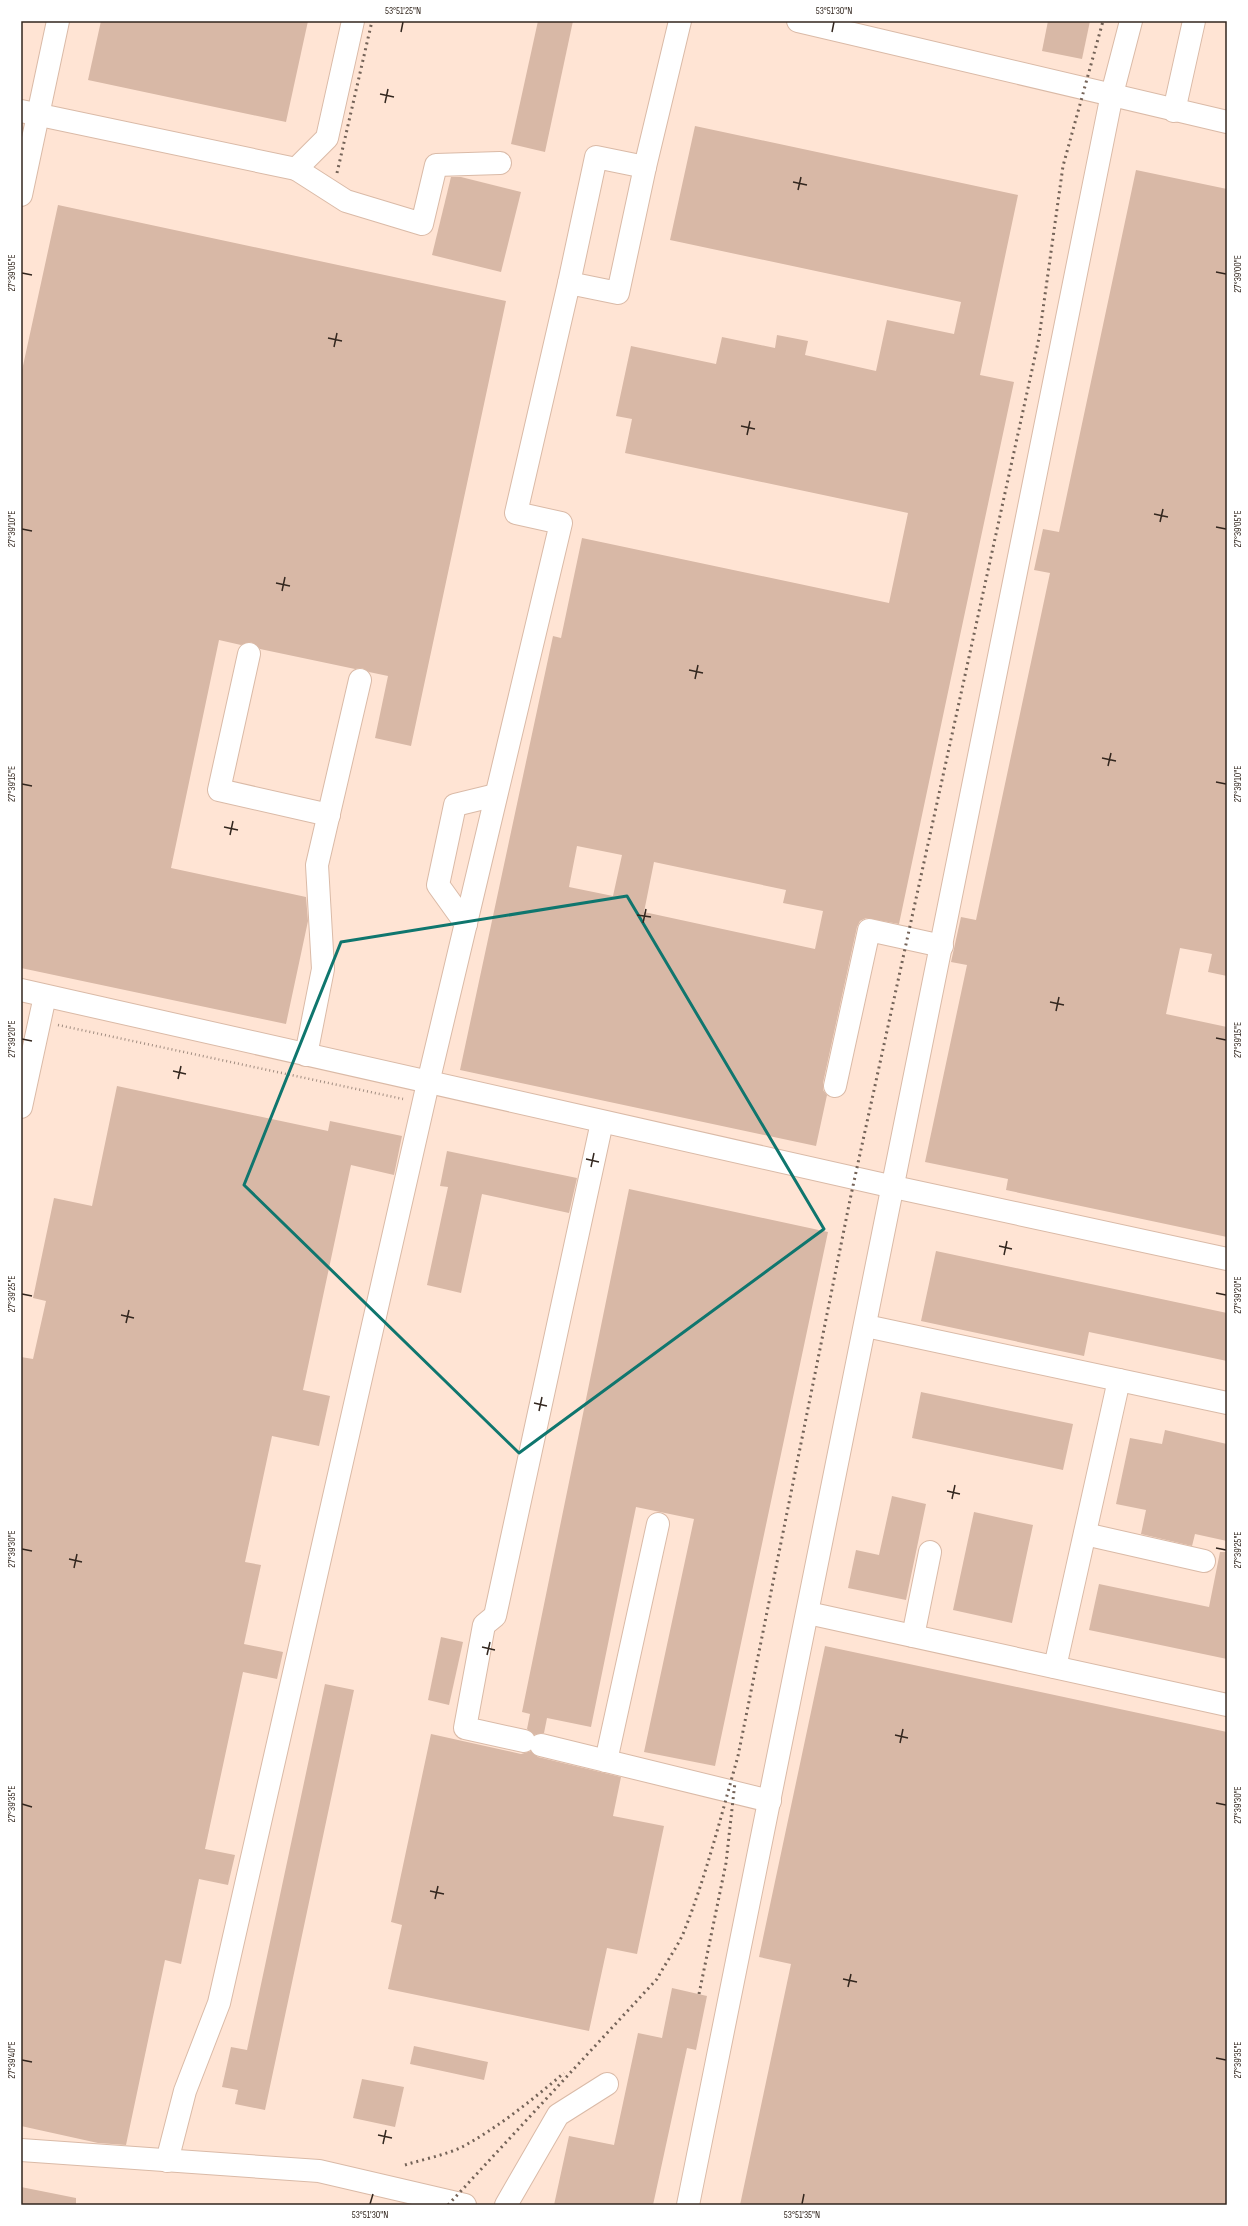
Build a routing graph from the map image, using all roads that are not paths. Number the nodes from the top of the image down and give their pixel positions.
1 (58, 21) edge
2 (354, 21) edge
3 (680, 21) edge
4 (798, 21) edge
5 (1131, 21) edge
6 (1194, 21) edge
7 (1112, 94) junction
8 (1174, 111) junction
9 (30, 113) edge
10 (1227, 122) edge
11 (500, 163) dead end
12 (645, 167) junction
13 (296, 170) junction
14 (21, 194) edge
15 (569, 283) junction
16 (248, 654) dead end
17 (360, 680) dead end
18 (496, 795) junction
19 (329, 815) junction
20 (466, 924) junction
21 (942, 946) junction
22 (21, 990) edge
23 (45, 996) junction
24 (306, 1055) junction
25 (835, 1086) dead end
26 (426, 1093) junction
27 (21, 1107) edge
28 (602, 1122) junction
29 (894, 1187) junction
30 (1227, 1259) edge
31 (866, 1326) junction
32 (1119, 1380) junction
33 (1227, 1403) edge
34 (658, 1524) dead end
35 (1085, 1534) junction
36 (930, 1552) dead end
37 (1204, 1561) dead end
38 (808, 1613) junction
39 (913, 1636) junction
40 (1055, 1667) junction
41 (1227, 1705) edge
42 (606, 1761) junction
43 (770, 1801) junction
44 (607, 2084) dead end
45 (21, 2150) edge
46 (167, 2161) junction
47 (466, 2205) edge
48 (506, 2205) edge
49 (688, 2205) edge

1 - 9 lane
2 - 13 lane
3 - 12 lane
4 - 7 lane
5 - 7 lane
6 - 8 lane
7 - 8 lane
7 - 21 lane
8 - 10 lane
9 - 13 lane
9 - 14 lane
11 - 13 lane
12 - 15 lane
12 - 15 lane
15 - 18 lane
16 - 19 lane
17 - 19 lane
18 - 20 lane
18 - 20 lane
19 - 24 lane
20 - 26 lane
21 - 25 lane
21 - 29 lane
22 - 23 lane
23 - 24 lane
23 - 27 lane
24 - 26 lane
26 - 28 lane
26 - 46 lane
28 - 29 lane
28 - 42 lane
29 - 30 lane
29 - 31 lane
31 - 32 lane
31 - 38 lane
32 - 33 lane
32 - 35 lane
34 - 42 lane
35 - 37 lane
35 - 40 lane
36 - 39 lane
38 - 39 lane
38 - 43 lane
39 - 40 lane
40 - 41 lane
42 - 43 lane
43 - 49 lane
44 - 48 lane
45 - 46 lane
46 - 47 lane

